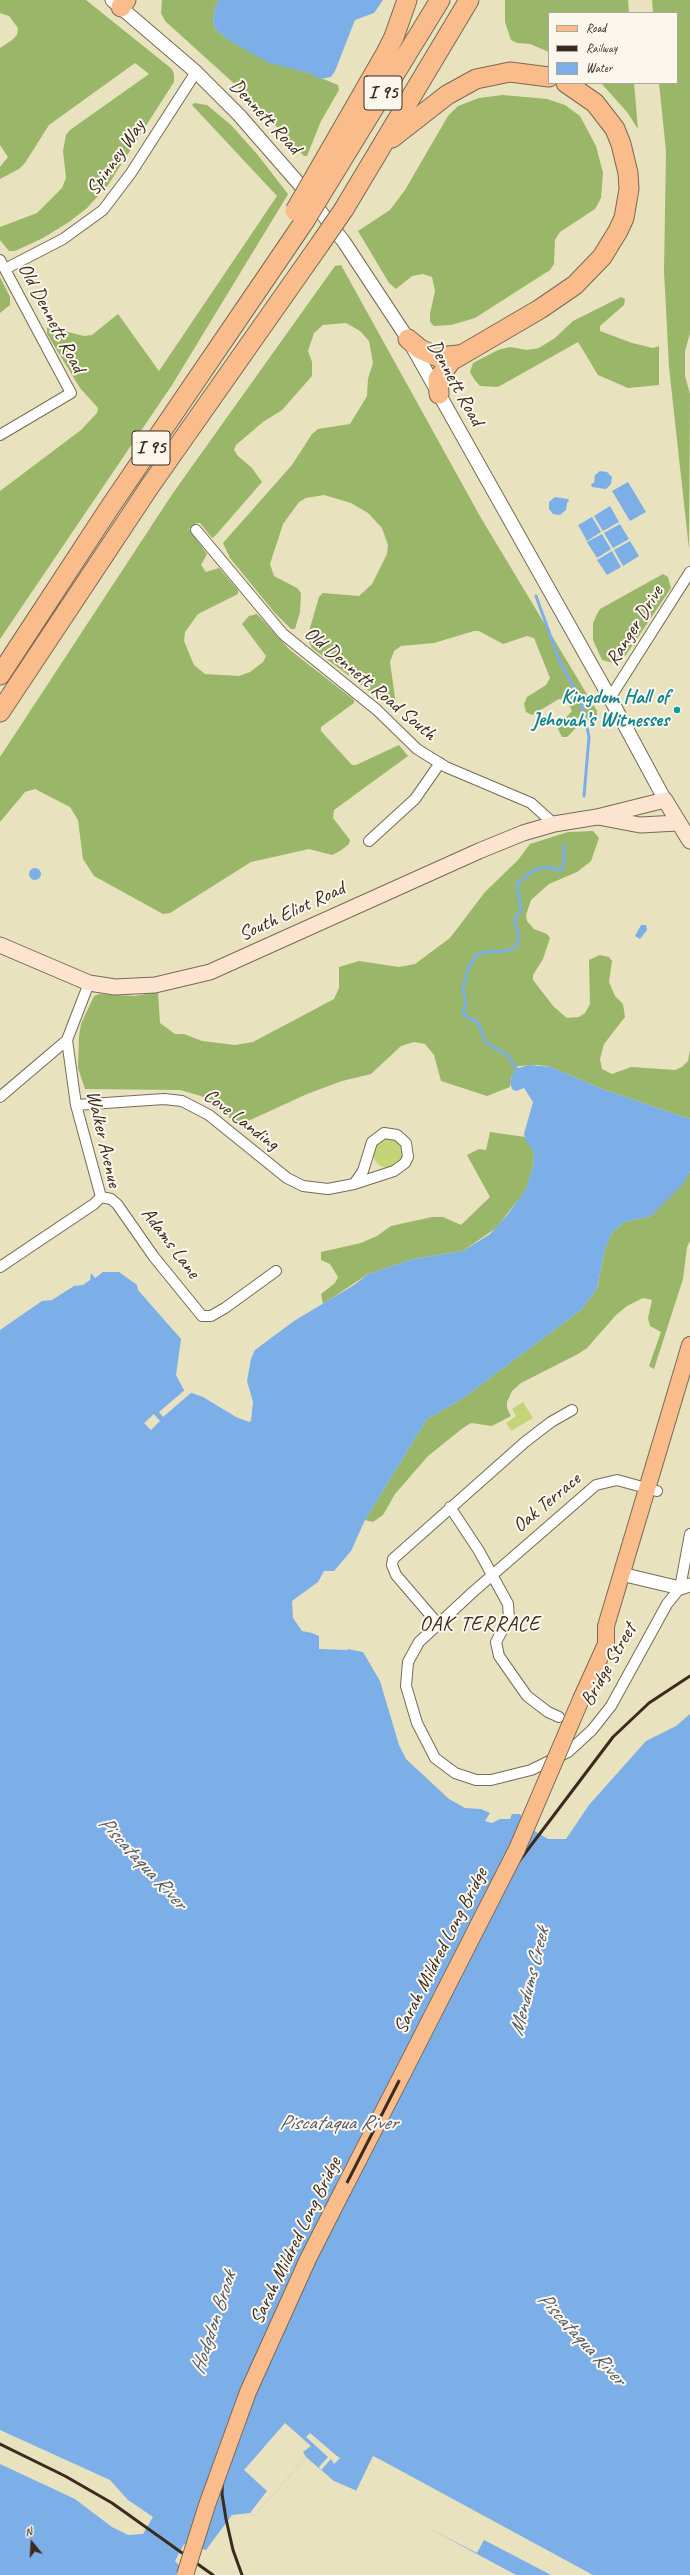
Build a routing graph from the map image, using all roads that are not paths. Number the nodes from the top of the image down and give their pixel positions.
1 (407, 0) edge
2 (440, 0) edge
3 (469, 0) edge
4 (120, 2) edge
5 (196, 72) junction
6 (548, 77) edge
7 (567, 84) edge
8 (383, 145) junction
9 (321, 179) junction
10 (3, 264) edge
11 (408, 339) junction
12 (458, 355) junction
13 (439, 394) junction
14 (0, 435) edge
15 (196, 530) dead end
16 (690, 572) edge
17 (0, 675) edge
18 (610, 698) junction
19 (0, 712) edge
20 (440, 763) junction
21 (665, 800) junction
22 (597, 817) junction
23 (678, 823) junction
24 (554, 824) junction
25 (369, 841) dead end
26 (690, 841) edge
27 (0, 944) edge
28 (89, 983) junction
29 (67, 1040) junction
30 (0, 1097) edge
31 (76, 1106) junction
32 (354, 1184) junction
33 (101, 1197) junction
34 (0, 1267) edge
35 (276, 1271) dead end
36 (690, 1345) edge
37 (690, 1380) edge
38 (572, 1410) dead end
39 (652, 1490) junction
40 (450, 1507) junction
41 (690, 1534) edge
42 (492, 1575) junction
43 (627, 1575) junction
44 (685, 1586) edge
45 (438, 1624) junction
46 (408, 1662) joint
47 (559, 1717) dead end
48 (185, 2575) edge

1 - 9 highway
2 - 9 highway, I 95
3 - 8 highway, I 95
4 - 5 street, Dennett Road
5 - 10 street, Spinney Way
5 - 11 street, Dennett Road
6 - 8 highway
7 - 12 highway
8 - 19 highway, I 95, bridge
9 - 17 highway, I 95, bridge
10 - 14 street, Old Dennett Road
11 - 12 highway
11 - 13 street, Dennett Road
12 - 13 highway
13 - 18 street, Dennett Road
15 - 20 street, Old Dennett Road South
16 - 18 street, Ranger Drive
18 - 21 street, Dennett Road
20 - 24 street, Old Dennett Road South
20 - 25 street
21 - 22 main road
21 - 23 main road, Dennett Road
22 - 23 main road
22 - 24 main road, South Eliot Road
23 - 26 main road, Dennett Road
24 - 28 main road, South Eliot Road
27 - 28 main road, South Eliot Road
28 - 29 street
29 - 30 street
29 - 31 street, Walker Avenue
31 - 32 street, Cove Landing
31 - 33 street, Walker Avenue
32 - 32 street, Cove Landing
33 - 34 street, Walker Avenue
33 - 35 street, Adams Lane
36 - 39 main road
37 - 39 main road
38 - 40 street
39 - 42 street, Oak Terrace
39 - 43 main road
39 - 43 main road
40 - 42 street
40 - 45 street
41 - 44 street
42 - 45 street, Oak Terrace
42 - 47 street
43 - 44 street
43 - 48 main road, Sarah Mildred Long Bridge, bridge
44 - 46 street, Bridge Street
45 - 46 street, Oak Terrace

